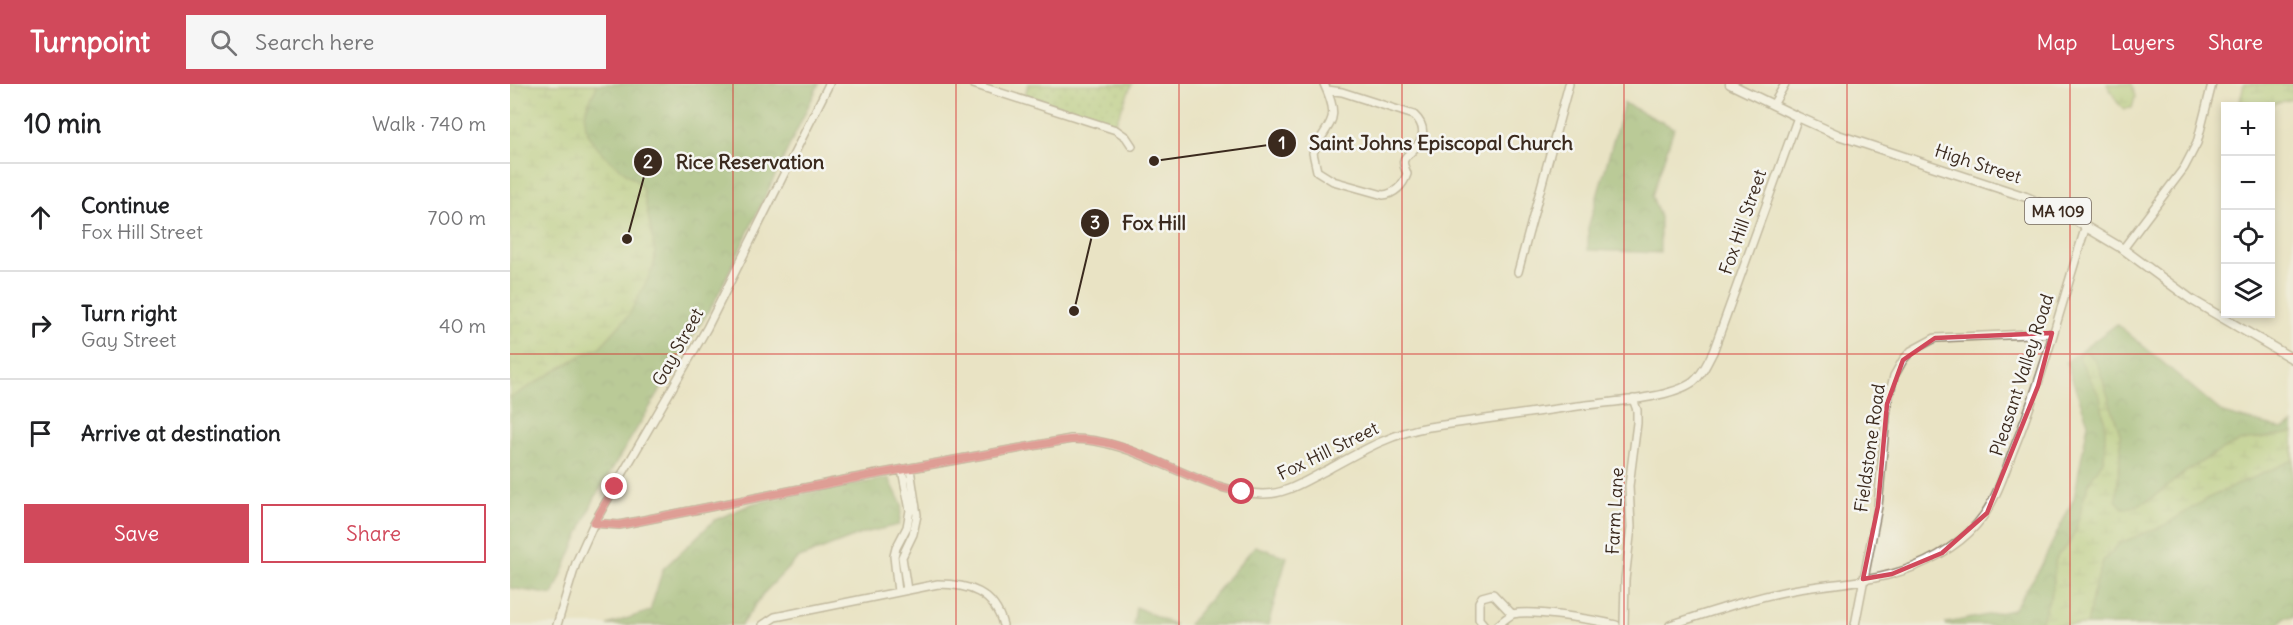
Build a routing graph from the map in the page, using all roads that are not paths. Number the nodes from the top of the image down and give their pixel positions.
1 (829, 84) edge
2 (973, 84) edge
3 (1569, 84) edge
4 (1730, 84) edge
5 (1785, 84) edge
6 (2212, 84) edge
7 (1325, 87) edge
8 (1773, 105) junction
9 (1798, 117) junction
10 (1131, 146) dead end
11 (2086, 226) junction
12 (2123, 249) junction
13 (1518, 272) dead end
14 (2052, 333) junction
15 (2293, 359) edge
16 (1633, 399) junction
17 (910, 469) junction
18 (902, 470) junction
19 (594, 523) junction
20 (1863, 579) junction
21 (907, 590) junction
22 (898, 592) junction
23 (1512, 614) junction
24 (557, 625) edge
25 (763, 625) edge
26 (1003, 625) edge
27 (1484, 625) edge
28 (1498, 625) edge
29 (1616, 625) edge
30 (1624, 625) edge
31 (1670, 625) edge
32 (1855, 625) edge

1 - 19 street, Gay Street
2 - 10 street
3 - 13 street
4 - 8 main road, High Street / MA 109
5 - 8 street
6 - 12 street
7 - 7 street
8 - 9 main road, High Street / MA 109
9 - 11 main road, High Street / MA 109
9 - 16 street, Fox Hill Street
11 - 12 main road, High Street / MA 109
11 - 14 street, Pleasant Valley Road
12 - 15 main road, High Street / MA 109
14 - 20 street, Pleasant Valley Road
14 - 20 street, Fieldstone Road
16 - 17 street, Fox Hill Street
16 - 30 street, Farm Lane
17 - 18 street, Fox Hill Street
17 - 21 street
18 - 19 street, Fox Hill Street
18 - 22 street
19 - 24 street, Gay Street
20 - 31 street, Pleasant Valley Road
20 - 32 street, Fieldstone Road
21 - 22 street
21 - 26 street
22 - 25 street
23 - 27 street
23 - 28 street
23 - 29 street

